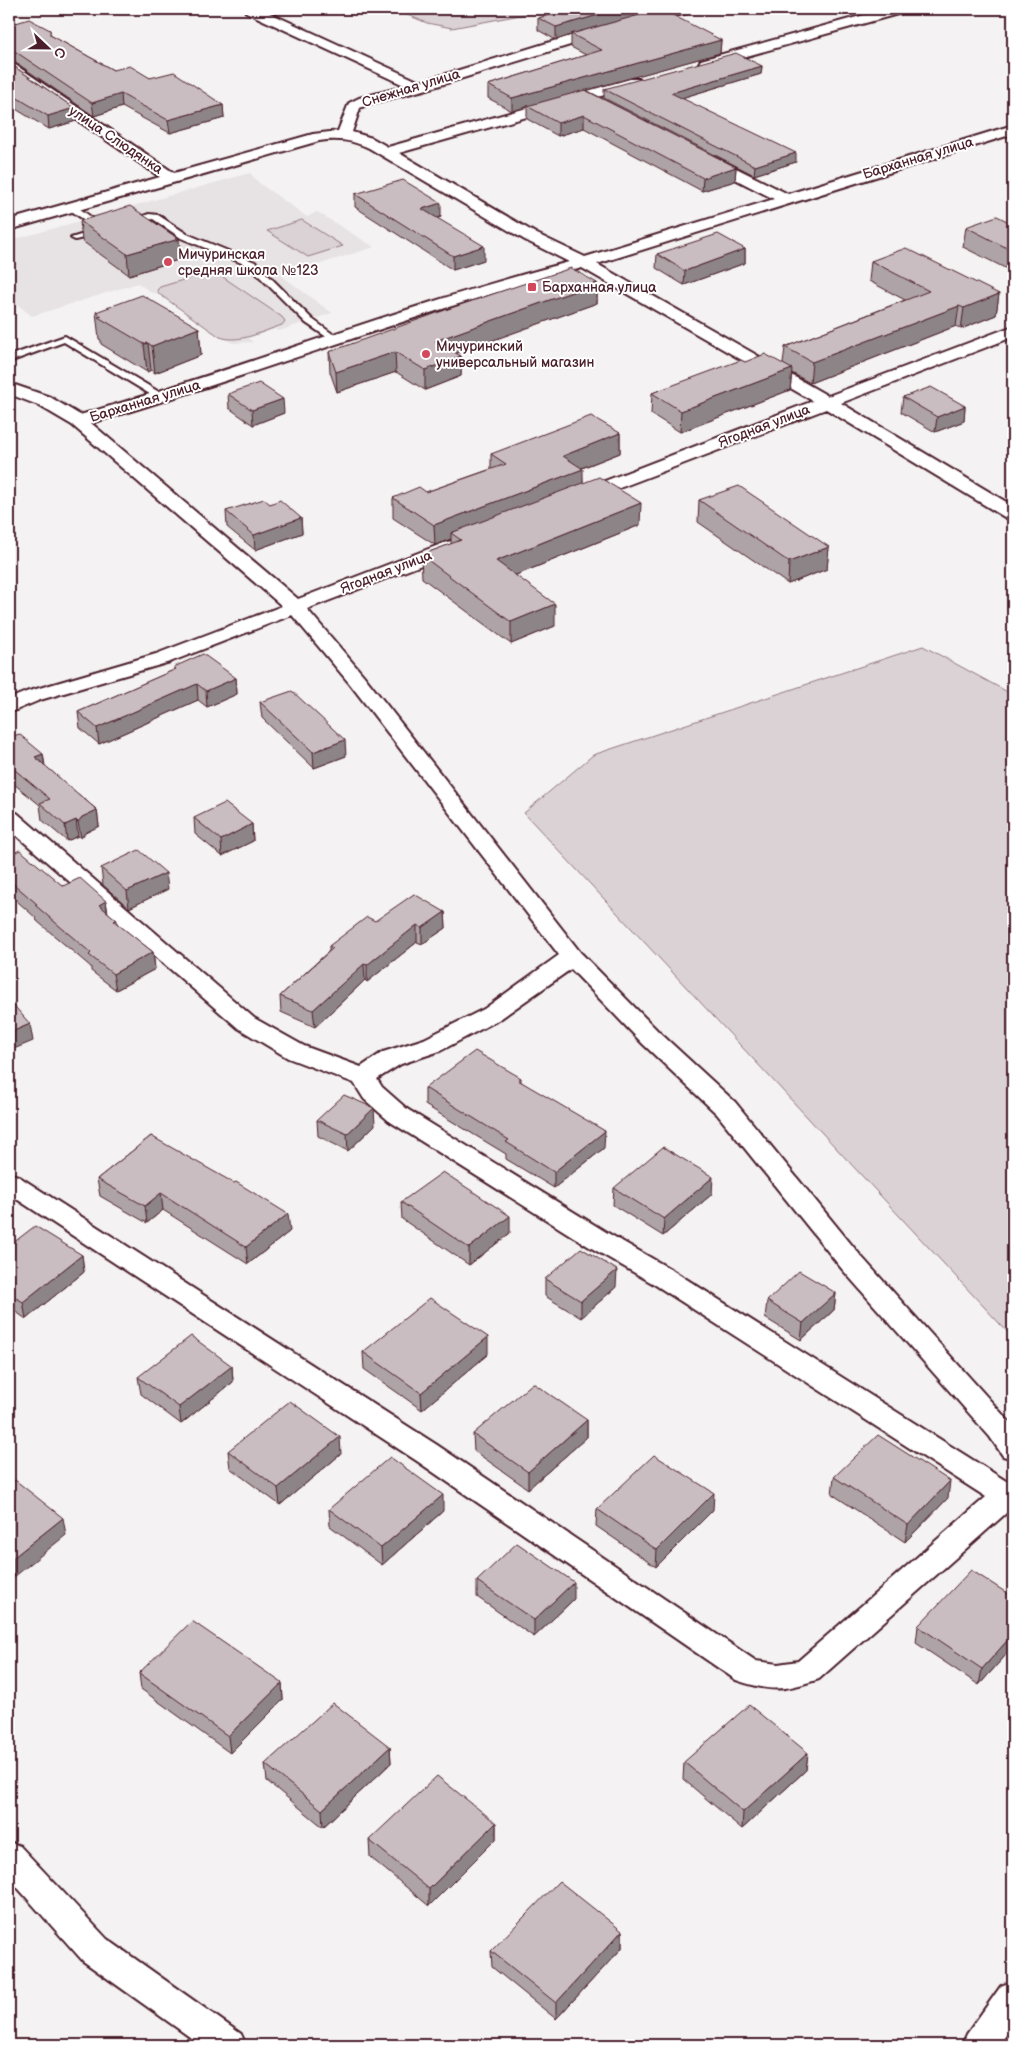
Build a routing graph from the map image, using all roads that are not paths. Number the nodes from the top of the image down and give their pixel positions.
1 (250, 9) edge
2 (686, 9) edge
3 (900, 9) edge
4 (693, 66) edge
5 (9, 67) edge
6 (646, 79) edge
7 (419, 87) junction
8 (586, 96) junction
9 (608, 108) edge
10 (1013, 128) edge
11 (344, 134) junction
12 (692, 151) edge
13 (387, 152) junction
14 (173, 179) junction
15 (786, 199) junction
16 (73, 208) junction
17 (124, 224) edge
18 (9, 225) edge
19 (75, 238) dead end
20 (584, 263) junction
21 (1013, 331) edge
22 (336, 340) junction
23 (9, 359) edge
24 (9, 388) edge
25 (161, 397) junction
26 (827, 402) junction
27 (78, 421) junction
28 (561, 504) edge
29 (1013, 514) edge
30 (469, 540) edge
31 (295, 607) junction
32 (9, 707) edge
33 (9, 818) edge
34 (572, 957) junction
35 (363, 1077) junction
36 (9, 1182) edge
37 (1013, 1448) edge
38 (1010, 1493) edge
39 (9, 1856) edge
40 (1013, 1997) edge
41 (229, 2045) edge
42 (979, 2045) edge

1 - 7 street
2 - 7 street, Снежная улица
3 - 4 street
5 - 14 street, улица Слюдянка
6 - 8 street
7 - 11 street, Снежная улица
8 - 9 street
8 - 13 street
10 - 15 street, Барханная улица
11 - 13 street
11 - 14 street
12 - 15 street
13 - 20 street
14 - 16 street
15 - 20 street, Барханная улица
16 - 18 street
16 - 19 lane
17 - 22 lane
20 - 22 street, Барханная улица
20 - 26 street
21 - 26 street, Ягодная улица
22 - 25 street, Барханная улица
23 - 25 lane
24 - 27 street
25 - 27 street, Барханная улица
26 - 28 street, Ягодная улица
26 - 29 street
27 - 31 street
30 - 31 street, Ягодная улица
31 - 32 street, Ягодная улица
31 - 34 street
33 - 35 street
34 - 35 street
34 - 37 street
35 - 38 street
36 - 38 street
39 - 41 street
40 - 42 street

